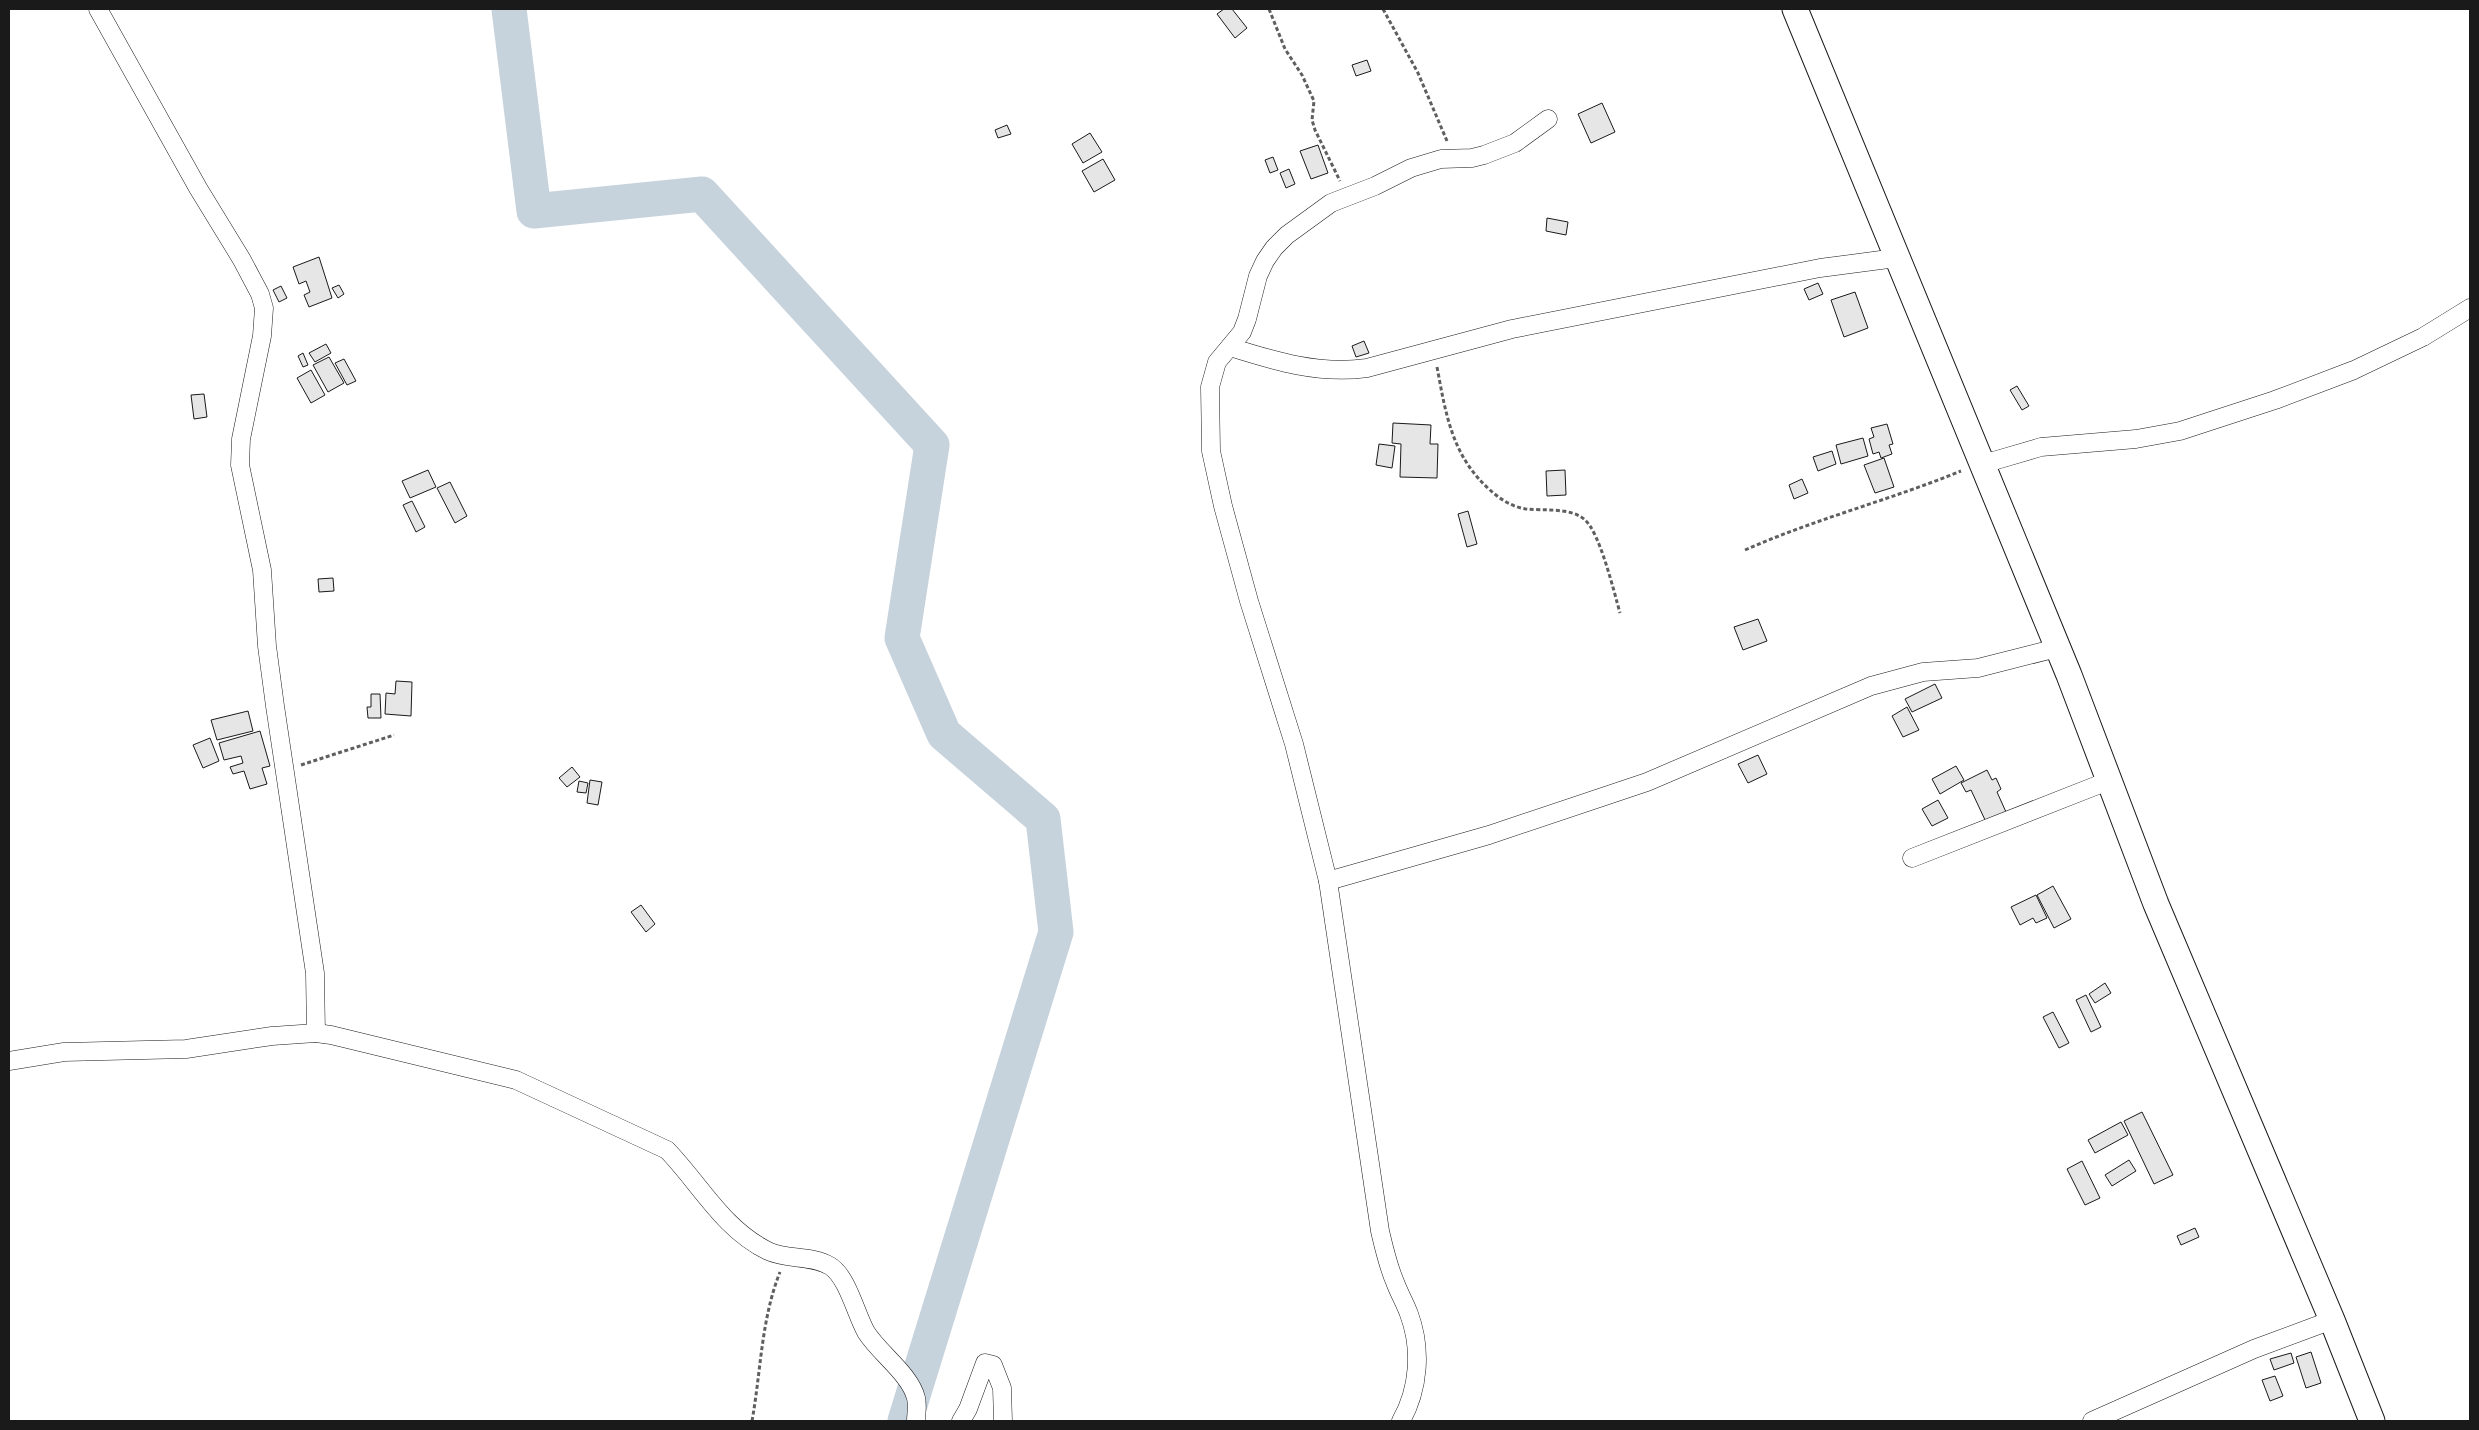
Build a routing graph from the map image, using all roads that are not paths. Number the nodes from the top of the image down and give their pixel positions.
1 (98, 9) edge
2 (1794, 13) edge
3 (1548, 119) dead end
4 (1896, 258) junction
5 (2470, 308) edge
6 (1230, 347) junction
7 (1983, 464) junction
8 (2057, 648) junction
9 (2108, 781) junction
10 (1912, 858) dead end
11 (1328, 882) junction
12 (316, 1034) junction
13 (9, 1061) edge
14 (2332, 1320) junction
15 (916, 1421) edge
16 (961, 1421) edge
17 (1003, 1421) edge
18 (1401, 1421) edge
19 (2092, 1421) edge
20 (2372, 1421) edge

1 - 12 street
2 - 4 main road
3 - 6 street
4 - 6 street
4 - 7 main road
5 - 7 street
6 - 11 street
7 - 8 main road
8 - 9 main road
8 - 11 street
9 - 10 street
9 - 14 main road
11 - 18 street
12 - 13 street
12 - 15 street
14 - 19 street
14 - 20 main road
16 - 17 street

